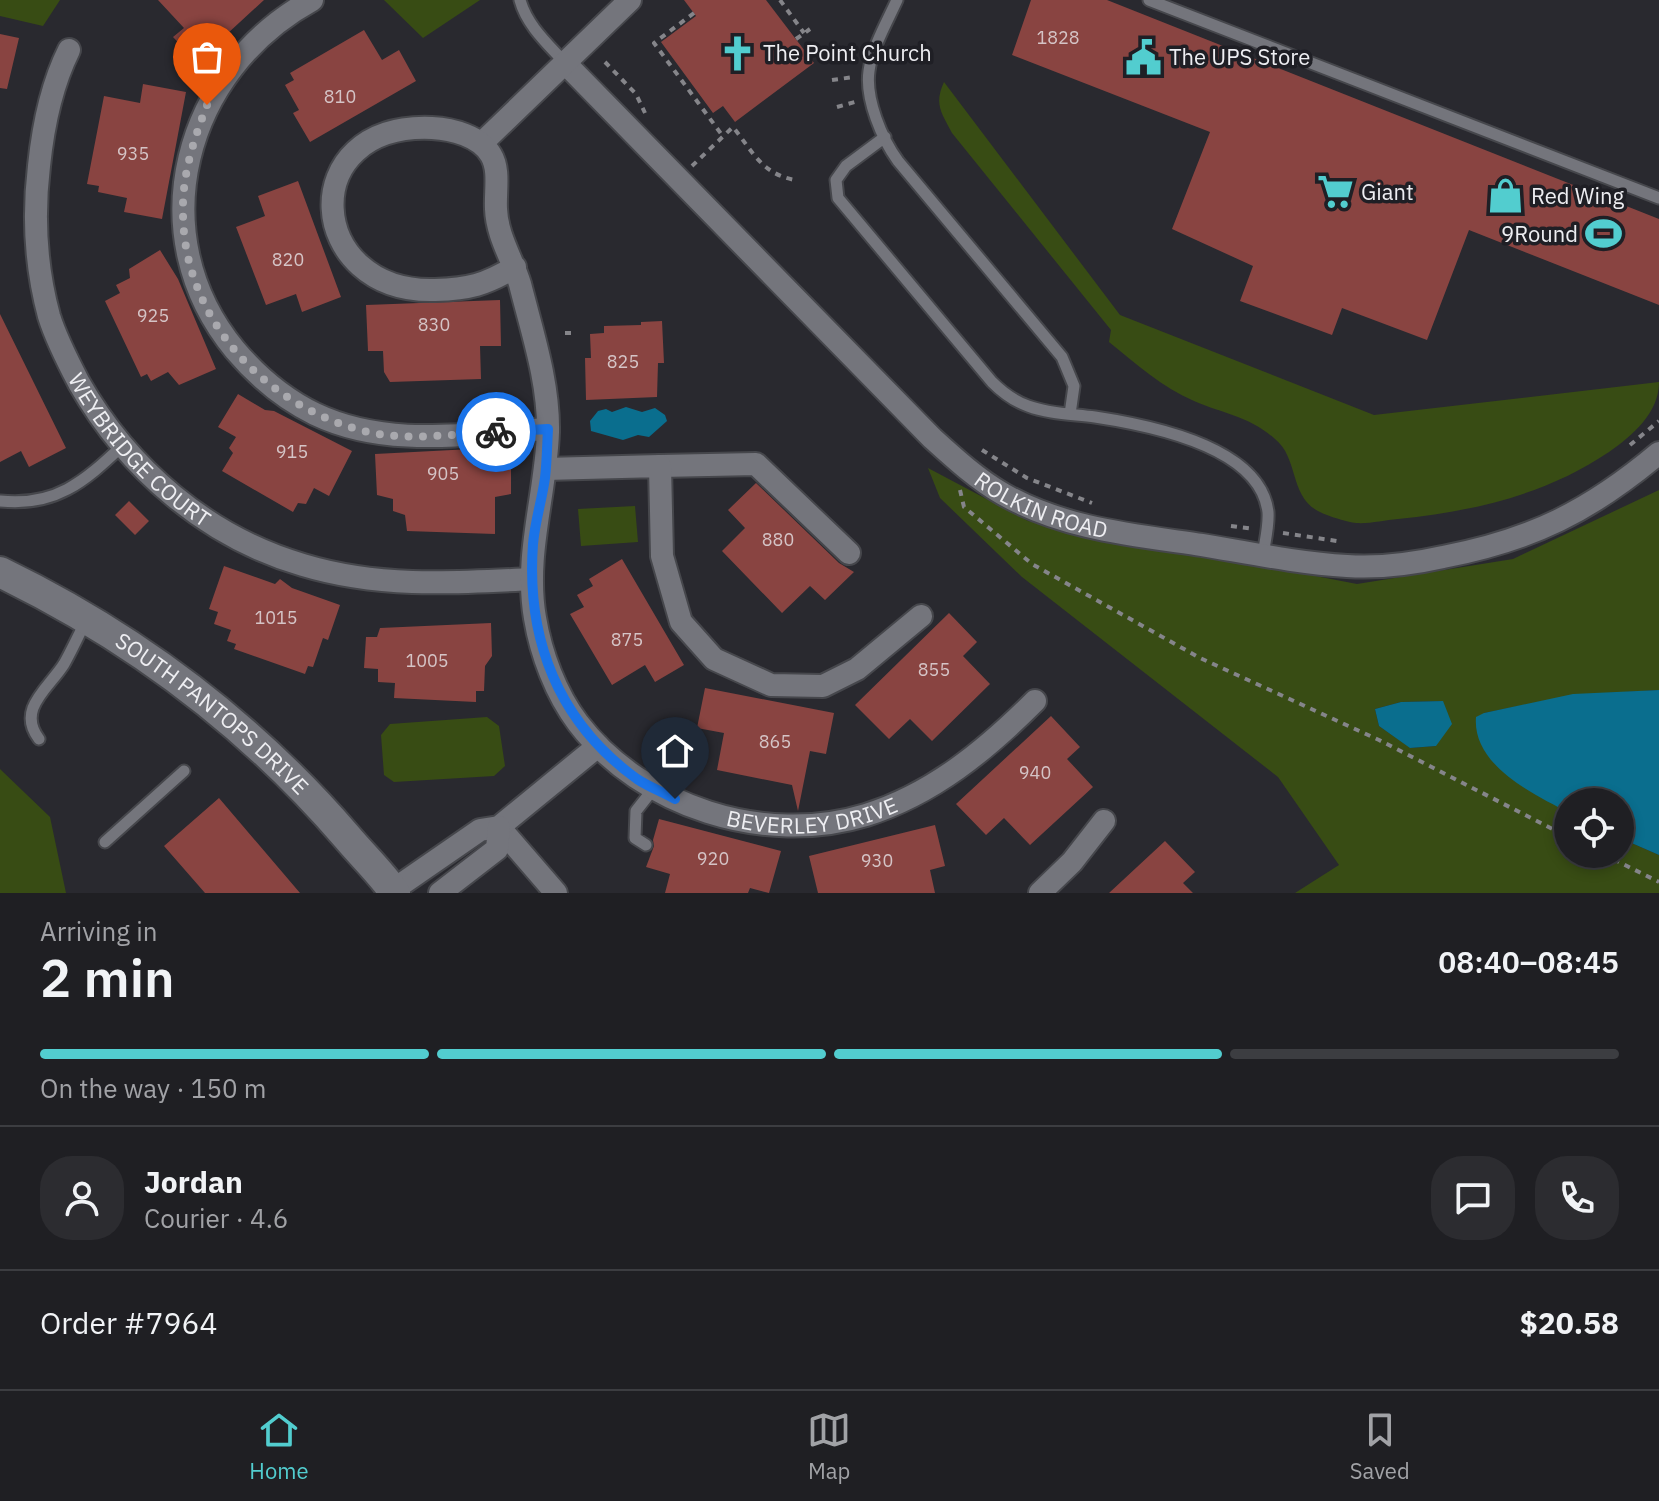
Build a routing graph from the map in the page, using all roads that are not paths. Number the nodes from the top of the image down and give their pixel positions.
1 (312, 0) edge
2 (520, 0) edge
3 (630, 0) edge
4 (897, 0) edge
5 (1149, 0) edge
6 (69, 50) dead end
7 (566, 64) junction
8 (885, 137) junction
9 (482, 143) junction
10 (1659, 198) edge
11 (515, 267) junction
12 (1070, 414) junction
13 (548, 429) junction
14 (122, 446) junction
15 (1659, 453) edge
16 (660, 466) junction
17 (545, 469) junction
18 (0, 501) edge
19 (849, 553) dead end
20 (1263, 555) junction
21 (0, 572) edge
22 (532, 579) junction
23 (921, 616) dead end
24 (88, 619) junction
25 (1035, 701) dead end
26 (39, 739) dead end
27 (598, 746) junction
28 (184, 771) dead end
29 (654, 788) junction
30 (1104, 821) dead end
31 (499, 827) junction
32 (105, 842) dead end
33 (646, 845) dead end
34 (394, 892) edge
35 (440, 893) edge
36 (556, 893) edge
37 (1040, 893) edge

1 - 13 street
2 - 7 lane
3 - 7 street
4 - 8 lane
5 - 10 lane
6 - 14 street, WEYBRIDGE COURT
7 - 9 street
7 - 20 street, ROLKIN ROAD
8 - 12 lane
8 - 12 lane
9 - 11 street, BEVERLEY DRIVE
9 - 11 street
11 - 13 street, BEVERLEY DRIVE
12 - 20 lane
13 - 17 street, BEVERLEY DRIVE
14 - 18 lane
14 - 22 street, WEYBRIDGE COURT
15 - 20 street, ROLKIN ROAD
16 - 17 street
16 - 19 street
16 - 23 street
17 - 22 street, BEVERLEY DRIVE
21 - 24 street, SOUTH PANTOPS DRIVE
22 - 27 street, BEVERLEY DRIVE
24 - 26 lane
24 - 34 street, SOUTH PANTOPS DRIVE
25 - 29 street, BEVERLEY DRIVE
27 - 29 street, BEVERLEY DRIVE
27 - 31 street
28 - 32 lane
29 - 33 lane
30 - 37 street
31 - 34 street
31 - 35 street
31 - 36 street

